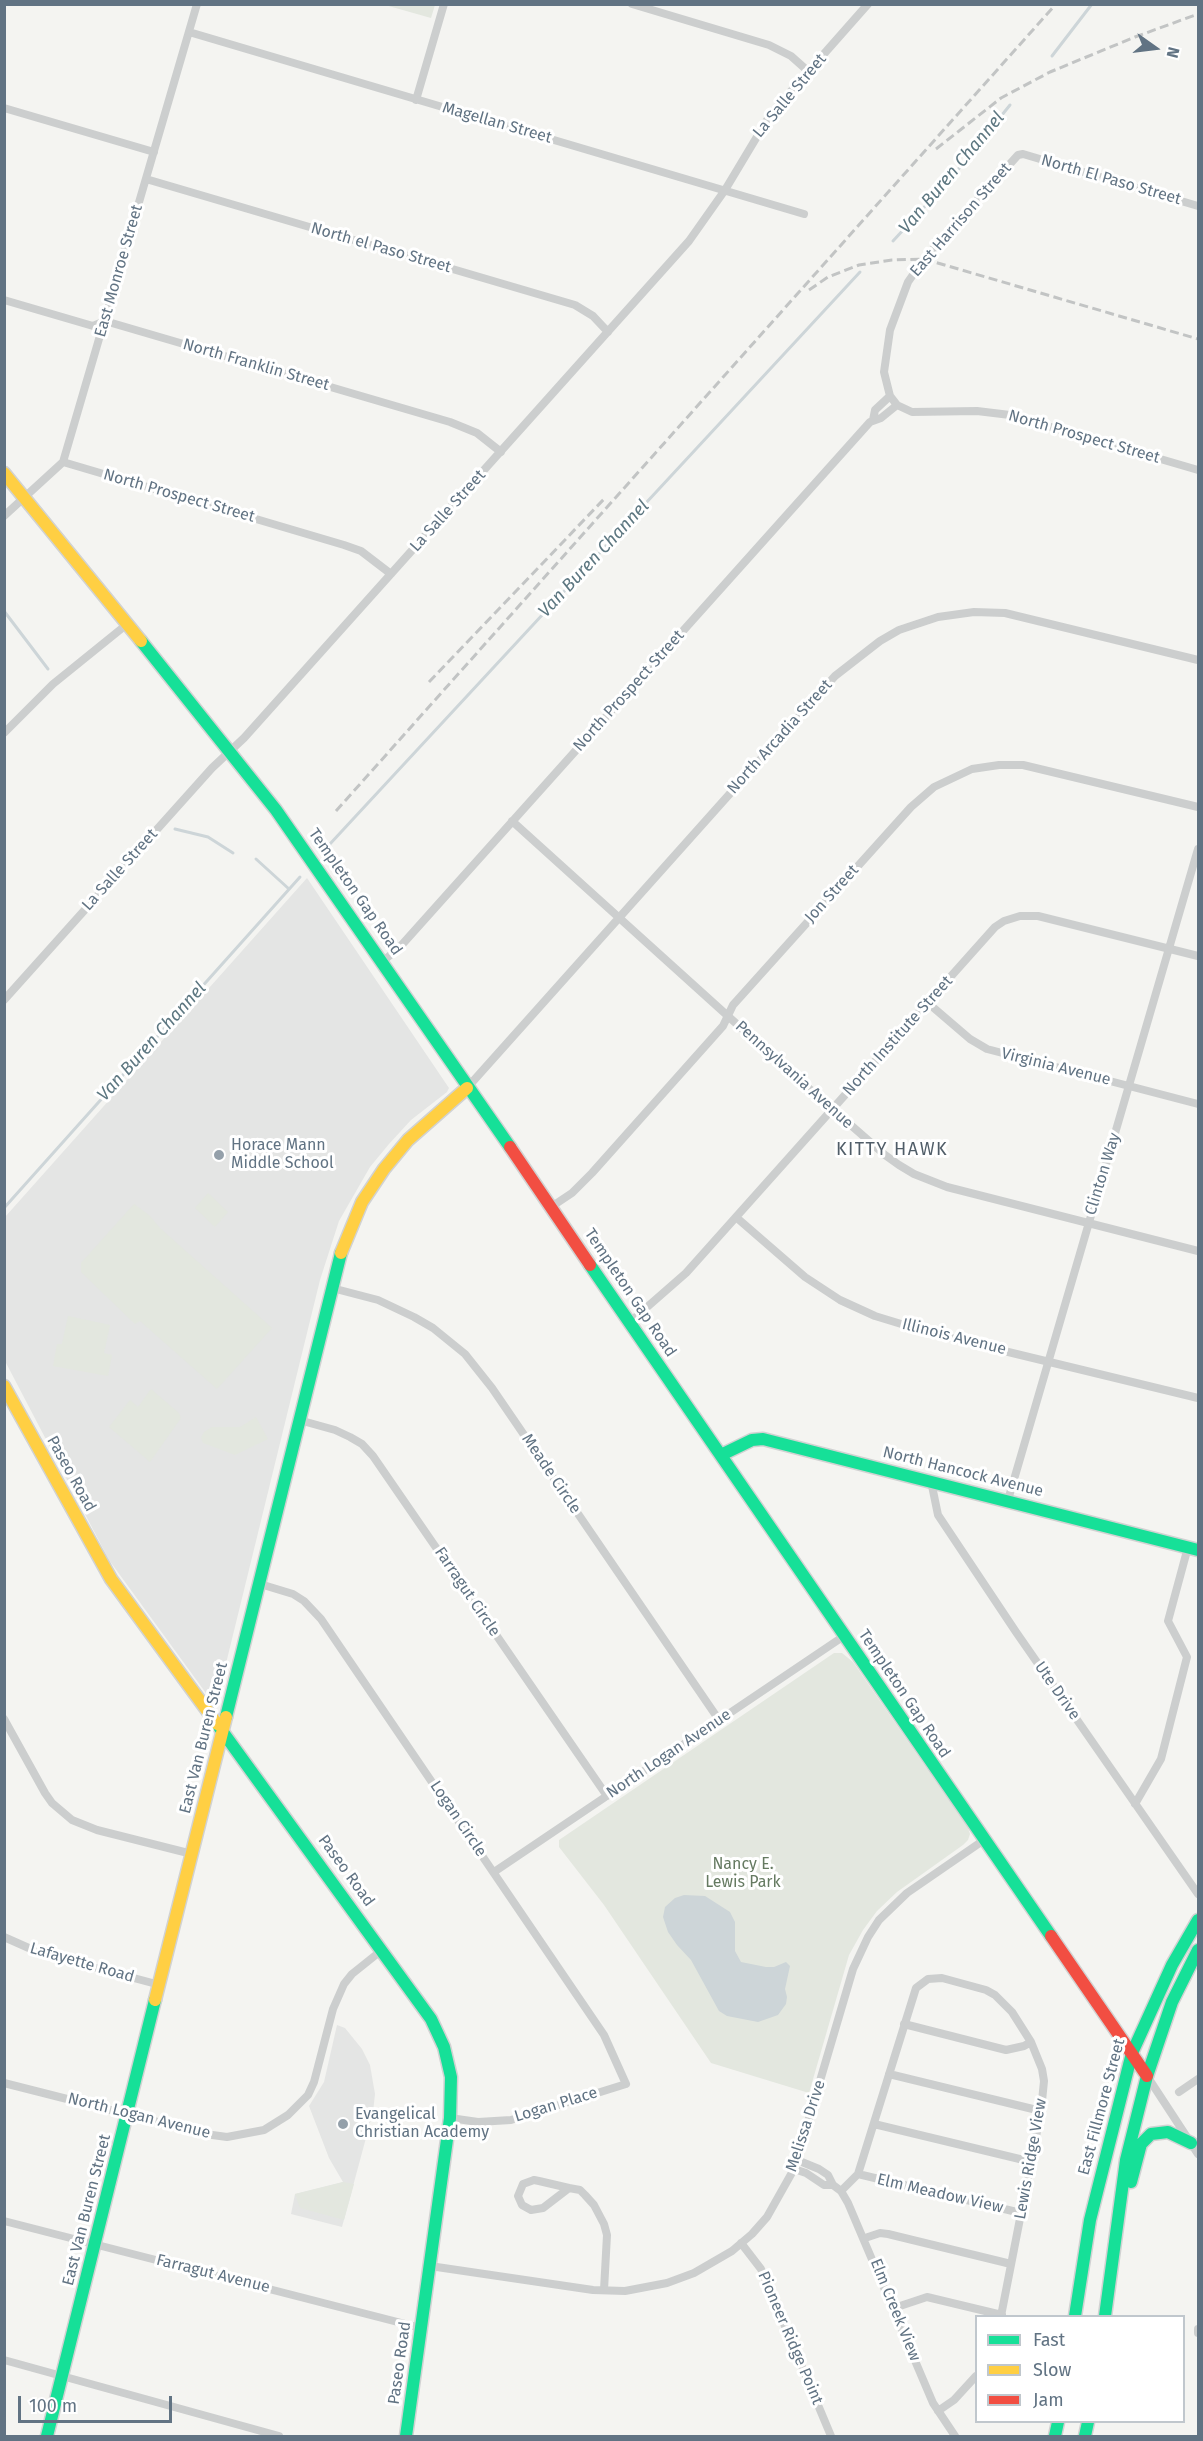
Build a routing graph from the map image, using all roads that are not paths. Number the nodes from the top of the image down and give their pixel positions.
1 (197, 4) edge
2 (444, 4) edge
3 (632, 4) edge
4 (868, 4) edge
5 (189, 32) junction
6 (808, 72) junction
7 (416, 100) junction
8 (4, 108) edge
9 (154, 152) junction
10 (1023, 154) joint
11 (146, 179) junction
12 (724, 190) junction
13 (1198, 206) edge
14 (804, 214) dead end
15 (4, 300) edge
16 (105, 321) junction
17 (608, 332) junction
18 (890, 396) junction
19 (897, 405) junction
20 (873, 420) junction
21 (501, 452) junction
22 (63, 462) junction
23 (1198, 470) edge
24 (4, 473) edge
25 (25, 499) junction
26 (4, 516) edge
27 (391, 574) junction
28 (126, 625) junction
29 (1198, 660) edge
30 (4, 733) edge
31 (230, 751) junction
32 (1198, 807) edge
33 (512, 821) junction
34 (1198, 849) edge
35 (619, 918) junction
36 (1169, 949) junction
37 (1198, 956) edge
38 (383, 961) junction
39 (4, 1000) edge
40 (928, 1003) junction
41 (728, 1016) junction
42 (1129, 1086) junction
43 (467, 1088) junction
44 (1198, 1104) edge
45 (833, 1109) junction
46 (551, 1207) junction
47 (737, 1218) junction
48 (1088, 1222) junction
49 (1198, 1251) edge
50 (332, 1288) junction
51 (630, 1322) junction
52 (1049, 1360) junction
53 (4, 1386) edge
54 (1198, 1398) edge
55 (299, 1420) junction
56 (722, 1455) junction
57 (931, 1481) junction
58 (1008, 1500) junction
59 (1193, 1549) edge
60 (260, 1584) junction
61 (844, 1636) junction
62 (4, 1719) edge
63 (719, 1720) junction
64 (224, 1730) junction
65 (607, 1796) junction
66 (1135, 1804) junction
67 (984, 1840) junction
68 (192, 1854) junction
69 (494, 1872) junction
70 (1198, 1894) edge
71 (1198, 1920) edge
72 (4, 1937) edge
73 (382, 1950) junction
74 (1198, 1950) edge
75 (160, 1985) junction
76 (904, 2024) junction
77 (1031, 2042) junction
78 (1132, 2053) junction
79 (889, 2074) junction
80 (1147, 2076) junction
81 (1198, 2079) edge
82 (4, 2083) edge
83 (626, 2084) joint
84 (1179, 2092) dead end
85 (1041, 2111) junction
86 (128, 2114) junction
87 (450, 2118) junction
88 (874, 2124) junction
89 (1195, 2149) edge
90 (796, 2160) junction
91 (1032, 2162) junction
92 (794, 2169) junction
93 (858, 2174) junction
94 (833, 2185) junction
95 (569, 2188) junction
96 (841, 2191) junction
97 (1021, 2213) junction
98 (1119, 2214) junction
99 (4, 2221) edge
100 (865, 2238) junction
101 (741, 2243) junction
102 (96, 2244) junction
103 (1011, 2264) junction
104 (430, 2266) junction
105 (604, 2290) junction
106 (894, 2308) junction
107 (998, 2315) edge
108 (1002, 2315) edge
109 (1075, 2315) edge
110 (1105, 2315) edge
111 (421, 2328) junction
112 (4, 2360) edge
113 (63, 2374) junction
114 (975, 2377) edge
115 (938, 2411) junction
116 (48, 2436) edge
117 (279, 2436) edge
118 (406, 2436) edge
119 (831, 2436) edge
120 (955, 2436) edge

1 - 5 street, East Monroe Street
2 - 7 street
3 - 6 street
4 - 6 street, La Salle Street
5 - 7 street, Magellan Street
5 - 9 street, East Monroe Street
6 - 12 street, La Salle Street
7 - 12 street, Magellan Street
8 - 9 street
9 - 11 street, East Monroe Street
10 - 13 street, North El Paso Street
10 - 18 street, East Harrison Street
11 - 16 street, East Monroe Street
11 - 17 street, North el Paso Street
12 - 14 street, Magellan Street
12 - 17 street, La Salle Street
15 - 16 street, North Franklin Street
16 - 21 street, North Franklin Street
16 - 22 street, East Monroe Street
17 - 21 street, La Salle Street
18 - 19 street
18 - 20 street, North Prospect Street
19 - 20 street, North Prospect Street
19 - 23 street, North Prospect Street
20 - 33 street, North Prospect Street
21 - 27 street, La Salle Street
22 - 25 street, East Monroe Street
22 - 27 street, North Prospect Street
24 - 25 street, Templeton Gap Road
25 - 26 street, East Monroe Street
25 - 28 street, Templeton Gap Road
27 - 31 street, La Salle Street
28 - 30 street
28 - 31 street, Templeton Gap Road
29 - 35 street, North Arcadia Street
31 - 38 street, Templeton Gap Road
31 - 39 street, La Salle Street
32 - 41 street, Jon Street
33 - 35 street, Pennsylvania Avenue
33 - 38 street, North Prospect Street
34 - 36 street, Clinton Way
35 - 41 street, Pennsylvania Avenue
35 - 43 street, North Arcadia Street
36 - 37 street, North Institute Street
36 - 40 street, North Institute Street
36 - 42 street, Clinton Way
38 - 43 street, Templeton Gap Road
40 - 42 street, Virginia Avenue
40 - 45 street, North Institute Street
41 - 45 street, Pennsylvania Avenue
41 - 46 street, Jon Street
42 - 44 street, Virginia Avenue
42 - 48 street, Clinton Way
43 - 46 street, Templeton Gap Road
43 - 50 street, East Van Buren Street
45 - 47 street, North Institute Street
45 - 48 street, Pennsylvania Avenue
46 - 51 street, Templeton Gap Road
47 - 51 street, North Institute Street
47 - 52 street, Illinois Avenue
48 - 49 street, Pennsylvania Avenue
48 - 52 street, Clinton Way
50 - 55 street, East Van Buren Street
50 - 63 street, Meade Circle
51 - 56 street, Templeton Gap Road
52 - 54 street, Illinois Avenue
52 - 58 street, Clinton Way
53 - 64 street, Paseo Road
55 - 60 street, East Van Buren Street
55 - 65 street, Farragut Circle
56 - 57 street, North Hancock Avenue
56 - 61 street, Templeton Gap Road
57 - 58 street, North Hancock Avenue
57 - 66 street, Ute Drive
58 - 59 street, North Hancock Avenue
59 - 66 street
60 - 64 street, East Van Buren Street
60 - 69 street, Logan Circle
61 - 63 street, North Logan Avenue
61 - 67 street, Templeton Gap Road
62 - 68 street
63 - 65 street, North Logan Avenue
64 - 68 street, East Van Buren Street
64 - 73 street, Paseo Road
65 - 69 street, North Logan Avenue
66 - 70 street, Ute Drive
67 - 78 street, Templeton Gap Road
67 - 90 street, Melissa Drive
68 - 75 street, East Van Buren Street
69 - 83 street, Logan Circle
71 - 78 street, East Fillmore Street
72 - 75 street, Lafayette Road
73 - 86 street, North Logan Avenue
73 - 87 street, Paseo Road
74 - 80 street
75 - 86 street, East Van Buren Street
76 - 77 street
76 - 77 street, Lewis Ridge View
76 - 79 street, Lewis Ridge View
77 - 85 street, Lewis Ridge View
78 - 80 street, Templeton Gap Road
78 - 109 street, East Fillmore Street
79 - 85 street
79 - 88 street, Lewis Ridge View
80 - 89 street, Templeton Gap Road
80 - 98 street
81 - 84 street
82 - 86 street, North Logan Avenue
83 - 87 street, Logan Place
85 - 91 street, Lewis Ridge View
86 - 102 street, East Van Buren Street
87 - 104 street, Paseo Road
88 - 91 street
88 - 93 street, Lewis Ridge View
89 - 98 street
90 - 92 street, Melissa Drive
90 - 94 street, Elm Creek View
91 - 97 street, Lewis Ridge View
92 - 94 street, Elm Creek View
92 - 101 street, Melissa Drive
93 - 96 street, Lewis Ridge View
93 - 97 street, Elm Meadow View
94 - 96 street, Elm Creek View
95 - 95 street
95 - 105 street
96 - 100 street, Elm Creek View
97 - 103 street, Lewis Ridge View
98 - 110 street
99 - 102 street, Farragut Avenue
100 - 103 street
100 - 106 street, Elm Creek View
101 - 105 street, Melissa Drive
101 - 119 street, Pioneer Ridge Point
102 - 111 street, Farragut Avenue
102 - 113 street, East Van Buren Street
103 - 108 street, Lewis Ridge View
104 - 105 street, Melissa Drive
104 - 111 street, Paseo Road
106 - 107 street
106 - 115 street, Elm Creek View
111 - 118 street, Paseo Road
112 - 113 street
113 - 116 street, East Van Buren Street
113 - 117 street
114 - 115 street
115 - 120 street, Elm Creek View

